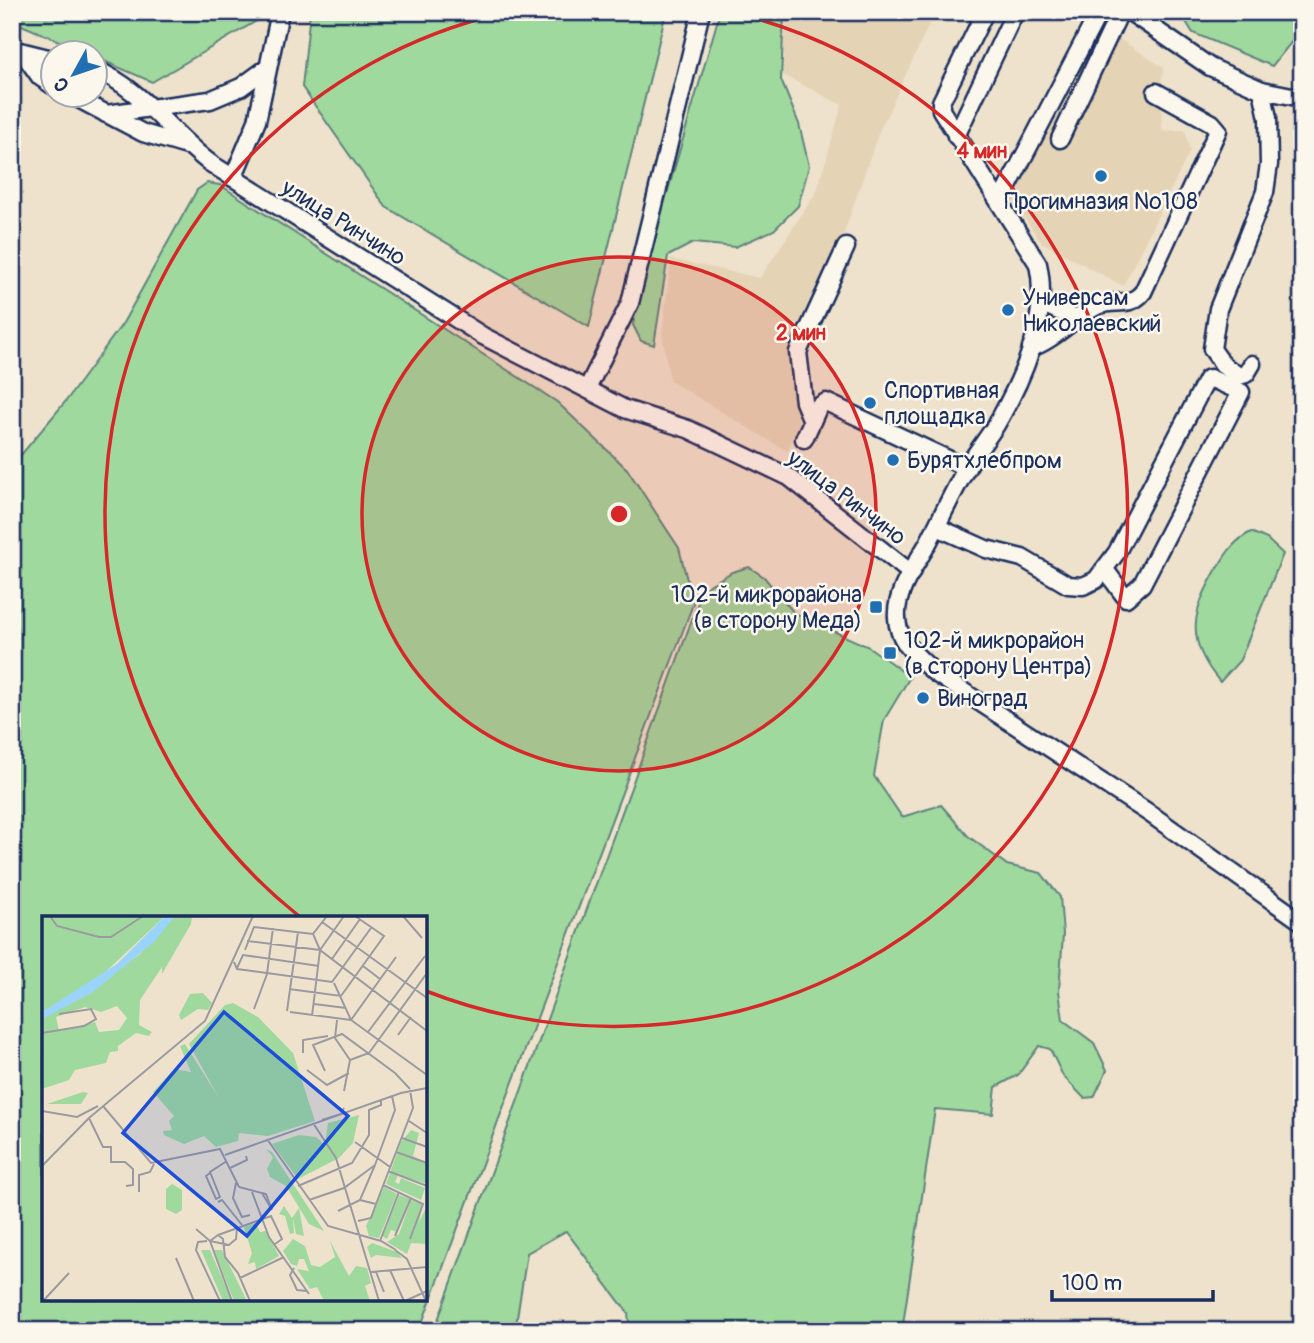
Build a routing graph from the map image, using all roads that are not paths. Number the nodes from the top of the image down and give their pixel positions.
1 (280, 12) edge
2 (701, 12) edge
3 (985, 12) edge
4 (1015, 12) edge
5 (1099, 12) edge
6 (1120, 12) edge
7 (1130, 12) edge
8 (16, 51) edge
9 (38, 56) edge
10 (267, 68) junction
11 (38, 75) edge
12 (108, 75) edge
13 (1262, 90) junction
14 (1156, 92) dead end
15 (1302, 98) edge
16 (151, 107) junction
17 (95, 108) edge
18 (106, 114) junction
19 (956, 136) junction
20 (1060, 139) dead end
21 (187, 146) junction
22 (233, 178) junction
23 (1000, 202) junction
24 (846, 247) dead end
25 (1041, 303) junction
26 (1078, 320) junction
27 (1031, 348) junction
28 (1252, 364) dead end
29 (587, 390) junction
30 (812, 421) junction
31 (804, 439) dead end
32 (967, 468) junction
33 (937, 527) junction
34 (1106, 571) junction
35 (911, 573) junction
36 (1302, 922) edge

1 - 10 street
2 - 29 street
3 - 19 street
4 - 19 street
5 - 23 street
6 - 20 street
7 - 13 street
8 - 9 street
8 - 11 street
10 - 16 street
10 - 22 street
12 - 16 street, улица Ринчино
13 - 15 street
13 - 28 street
14 - 26 street
16 - 18 street
16 - 21 street, улица Ринчино
17 - 18 street
18 - 21 street
19 - 23 street
21 - 22 street, улица Ринчино
22 - 29 street, улица Ринчино
23 - 25 street
24 - 30 street
25 - 26 street
25 - 27 street
26 - 27 street
27 - 32 street
29 - 35 street, улица Ринчино
30 - 31 street
30 - 32 street
32 - 33 street
33 - 34 street
33 - 35 street
34 - 34 street
35 - 36 street, улица Ринчино

